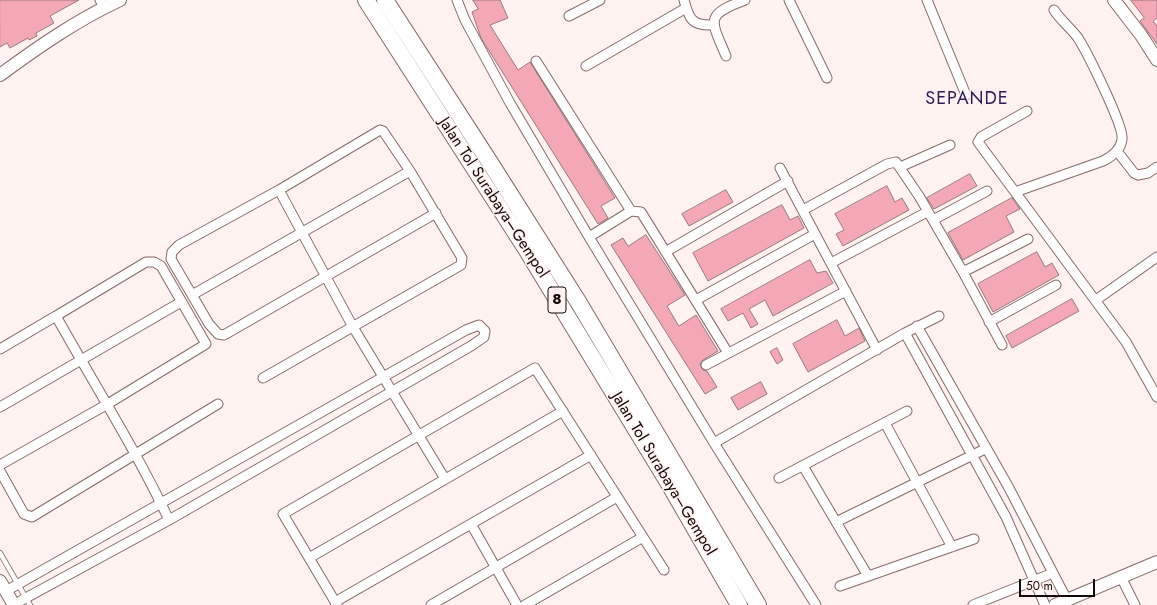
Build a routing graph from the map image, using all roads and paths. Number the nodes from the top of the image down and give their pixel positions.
1 (120, 0) edge
2 (366, 0) edge
3 (385, 0) edge
4 (457, 0) edge
5 (600, 0) edge
6 (745, 0) edge
7 (789, 0) edge
8 (927, 0) edge
9 (1114, 0) edge
10 (102, 4) edge
11 (685, 4) edge
12 (569, 16) dead end
13 (1059, 17) dead end
14 (714, 25) junction
15 (726, 56) dead end
16 (1157, 60) edge
17 (536, 61) dead end
18 (586, 66) dead end
19 (0, 74) edge
20 (827, 78) dead end
21 (966, 95) dead end
22 (1027, 111) dead end
23 (950, 144) dead end
24 (1116, 151) junction
25 (900, 167) junction
26 (1157, 167) edge
27 (780, 168) dead end
28 (410, 171) junction
29 (788, 181) junction
30 (279, 190) junction
31 (987, 191) dead end
32 (1014, 192) junction
33 (803, 210) junction
34 (631, 211) junction
35 (436, 213) junction
36 (930, 216) junction
37 (302, 233) junction
38 (815, 234) junction
39 (589, 237) junction
40 (1028, 239) dead end
41 (667, 251) junction
42 (1157, 257) edge
43 (830, 263) junction
44 (963, 272) junction
45 (325, 276) junction
46 (1056, 285) dead end
47 (846, 291) junction
48 (192, 295) junction
49 (696, 300) junction
50 (1096, 300) junction
51 (181, 302) junction
52 (56, 316) junction
53 (939, 316) dead end
54 (989, 322) junction
55 (917, 326) junction
56 (353, 328) junction
57 (905, 333) junction
58 (1002, 345) dead end
59 (0, 349) edge
60 (876, 350) junction
61 (728, 353) junction
62 (81, 360) junction
63 (706, 365) dead end
64 (383, 376) junction
65 (263, 378) dead end
66 (392, 391) junction
67 (1157, 397) edge
68 (218, 404) dead end
69 (106, 405) junction
70 (0, 407) edge
71 (563, 411) junction
72 (907, 411) dead end
73 (885, 423) junction
74 (419, 436) junction
75 (714, 443) junction
76 (986, 449) junction
77 (134, 454) junction
78 (591, 455) junction
79 (972, 456) junction
80 (0, 466) edge
81 (803, 466) junction
82 (0, 471) edge
83 (779, 478) dead end
84 (445, 479) junction
85 (916, 482) junction
86 (617, 497) junction
87 (162, 504) junction
88 (170, 520) junction
89 (836, 522) junction
90 (471, 524) junction
91 (643, 537) junction
92 (974, 539) dead end
93 (952, 547) junction
94 (0, 553) edge
95 (309, 558) junction
96 (1157, 562) edge
97 (496, 568) junction
98 (664, 570) dead end
99 (1054, 573) junction
100 (868, 576) junction
101 (1121, 577) junction
102 (1034, 580) junction
103 (18, 584) junction
104 (3, 586) edge
105 (840, 586) dead end
106 (1067, 600) junction
107 (28, 602) edge
108 (336, 603) edge
109 (14, 605) edge
110 (431, 605) edge
111 (517, 605) edge
112 (525, 605) edge
113 (739, 605) edge
114 (758, 605) edge
115 (816, 605) edge
116 (973, 605) edge
117 (1045, 605) edge
118 (1055, 605) edge
119 (1135, 605) edge

1 - 10 street
2 - 113 highway, Jalan Tol Surabaya–Gempol / 8
3 - 114 highway, Jalan Tol Surabaya–Gempol / 8
4 - 39 street
5 - 12 street
6 - 14 street
7 - 20 street
8 - 21 street
9 - 16 street
10 - 19 street
11 - 14 street
11 - 18 street
13 - 24 street
14 - 15 street
17 - 34 street
22 - 32 street
23 - 25 street
24 - 26 street
24 - 32 street
25 - 33 street
25 - 36 street
27 - 29 street
28 - 30 street
28 - 35 street
28 - 37 street
29 - 33 street
29 - 41 street
30 - 37 street
30 - 48 street
31 - 36 street
32 - 50 street
33 - 38 street
34 - 39 street
34 - 41 street
35 - 45 street
35 - 56 street
36 - 43 street
36 - 44 street
37 - 45 street
37 - 48 street
38 - 43 street
38 - 49 street
39 - 75 street
40 - 44 street
41 - 49 street
42 - 50 street
43 - 47 street
44 - 54 street
45 - 48 street
45 - 56 street
46 - 54 street
47 - 60 street
47 - 61 street
49 - 61 street
50 - 67 street
51 - 52 street
51 - 62 street
51 - 69 street
52 - 59 street
52 - 62 street
53 - 55 street
54 - 58 street
55 - 57 street
55 - 76 street
56 - 64 street
56 - 65 street
57 - 60 street
57 - 79 street
60 - 75 street
61 - 63 street
62 - 69 street
62 - 70 street
64 - 66 street
64 - 66 street
64 - 87 street
66 - 74 street
66 - 88 street
68 - 77 street
69 - 77 street
69 - 80 street
71 - 74 street
71 - 78 street
71 - 84 street
72 - 73 street
73 - 81 street
73 - 85 street
74 - 84 street
74 - 95 street
75 - 115 street
76 - 79 street
76 - 99 street
77 - 82 street
77 - 87 street
78 - 86 street
78 - 90 street
79 - 85 street
79 - 102 street
81 - 83 street
81 - 89 street
84 - 95 street
85 - 89 street
85 - 93 street
86 - 91 street
86 - 97 street
87 - 88 street
87 - 103 street
88 - 107 street
89 - 100 street
90 - 97 street
90 - 108 street
91 - 98 street
91 - 112 street
92 - 93 street
93 - 100 street
94 - 103 lane
95 - 108 street
96 - 101 street
97 - 110 street
97 - 111 street
99 - 102 street
99 - 106 street
100 - 105 street
101 - 106 street
101 - 119 street
102 - 116 street
102 - 117 street
103 - 104 street
103 - 107 lane
104 - 109 street
106 - 118 street
107 - 109 street

